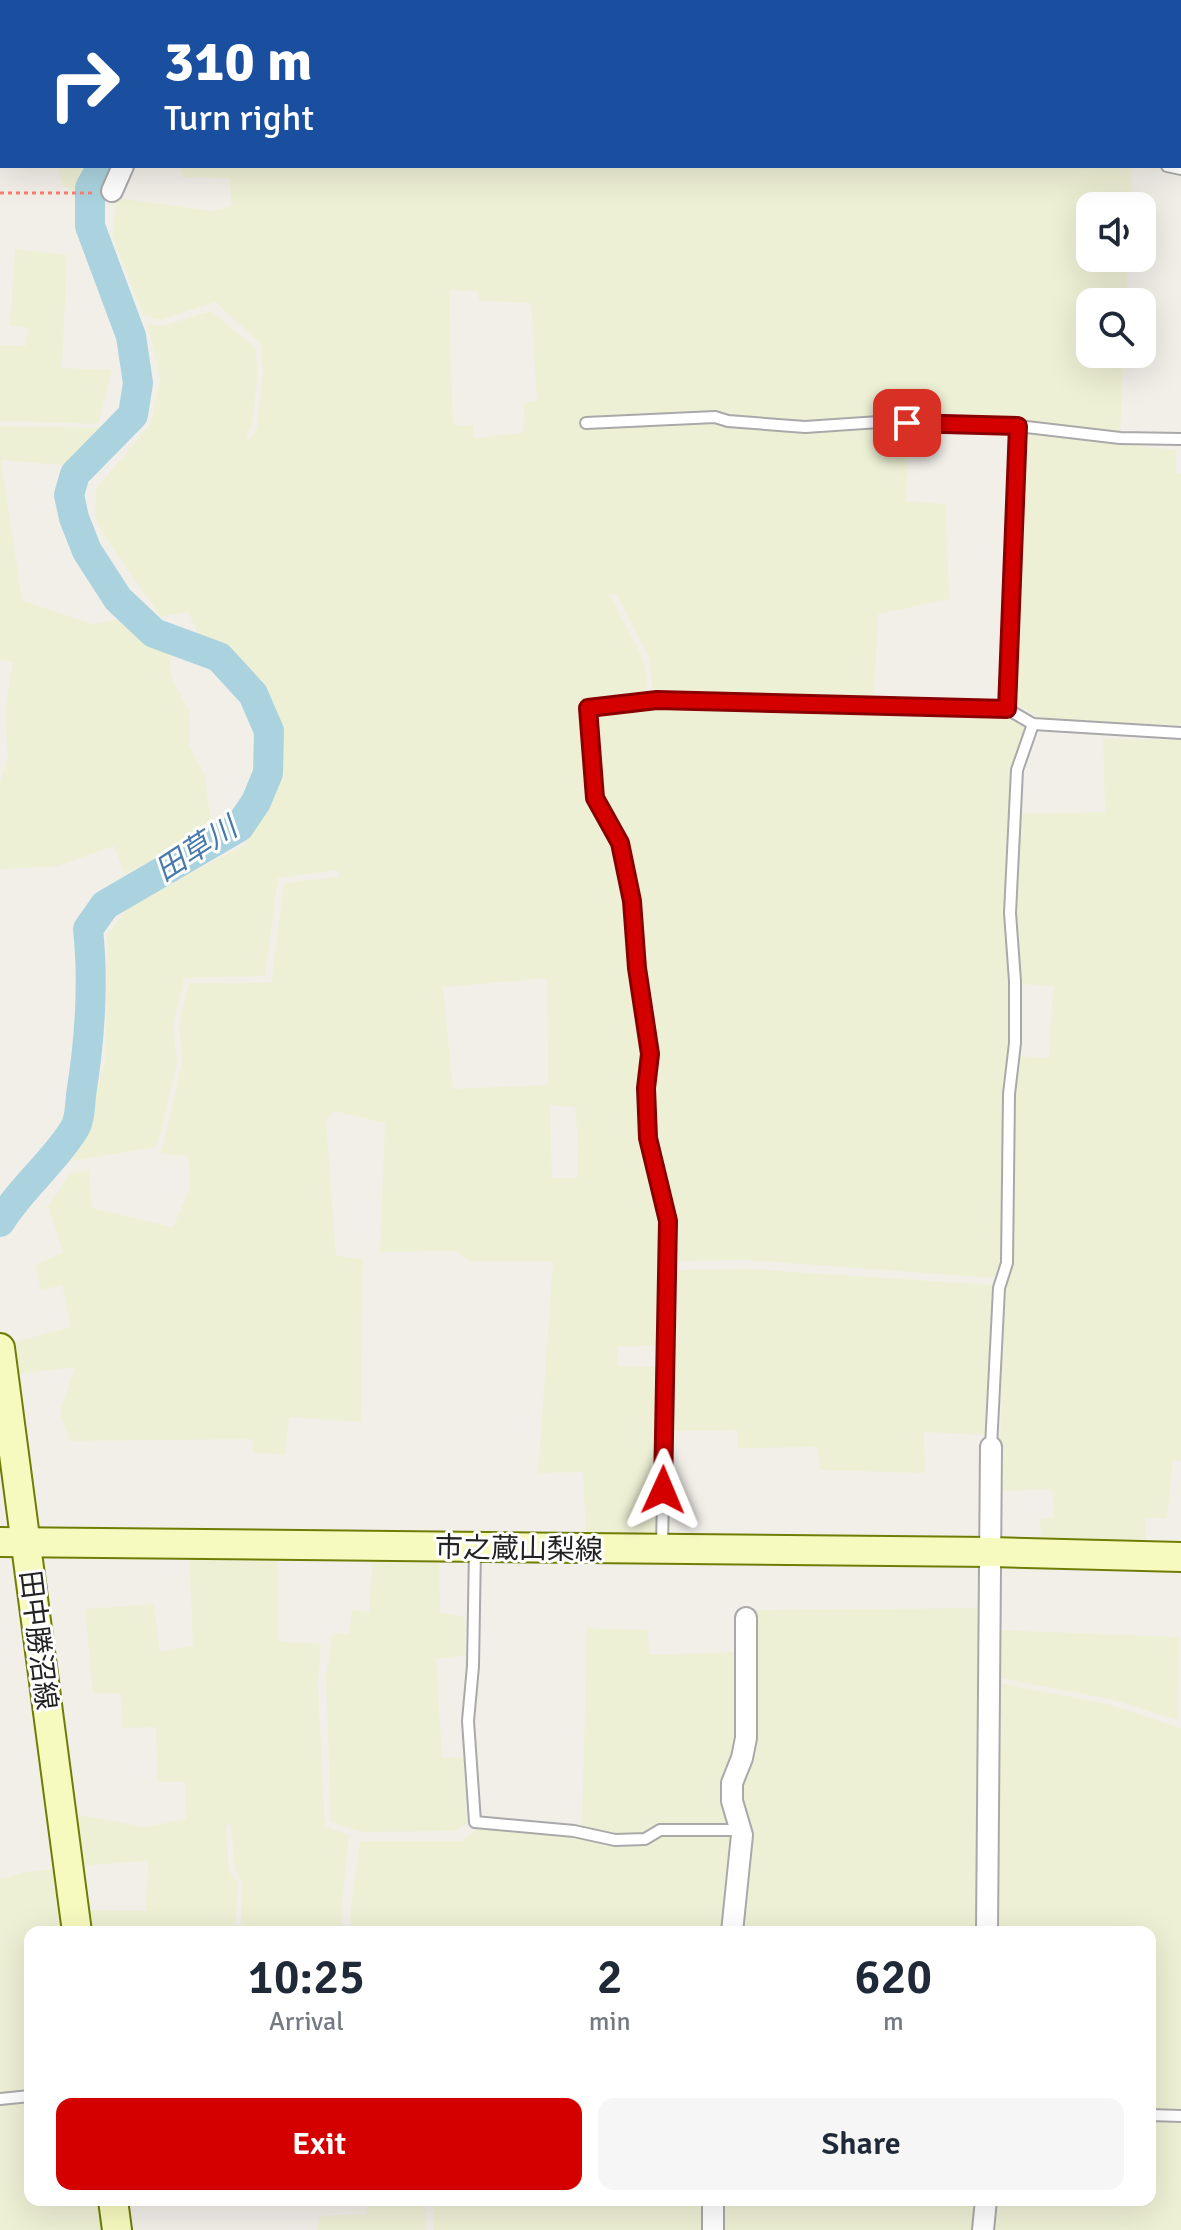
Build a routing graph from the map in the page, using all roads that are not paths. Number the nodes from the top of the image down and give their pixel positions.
1 (122, 168) edge
2 (107, 192) road end
3 (586, 423) dead end
4 (1018, 426) junction
5 (1181, 439) edge
6 (1007, 709) junction
7 (1033, 724) junction
8 (1181, 733) edge
9 (0, 1348) edge
10 (991, 1447) joint
11 (13, 1542) edge
12 (475, 1547) junction
13 (662, 1550) junction
14 (991, 1552) junction
15 (1181, 1557) edge
16 (746, 1618) dead end
17 (741, 1830) junction
18 (76, 1926) edge
19 (733, 1926) edge
20 (987, 1926) edge
21 (24, 2097) edge
22 (0, 2099) edge
23 (1156, 2115) edge
24 (1181, 2116) edge
25 (114, 2206) edge
26 (713, 2206) edge
27 (985, 2206) edge
28 (117, 2230) edge
29 (713, 2230) edge
30 (983, 2230) edge

1 - 2 street
3 - 4 lane
4 - 5 lane
4 - 6 lane
6 - 7 lane
6 - 13 lane
7 - 8 lane
7 - 10 lane
9 - 11 main road, 田中勝沼線
10 - 14 street
11 - 12 main road, 市之蔵山梨線
11 - 18 main road, 田中勝沼線
12 - 13 main road, 市之蔵山梨線
12 - 17 lane
13 - 14 main road, 市之蔵山梨線
14 - 15 main road, 市之蔵山梨線
14 - 20 street
16 - 17 street
17 - 19 street
21 - 22 lane
23 - 24 lane
25 - 28 main road
26 - 29 street
27 - 30 street

